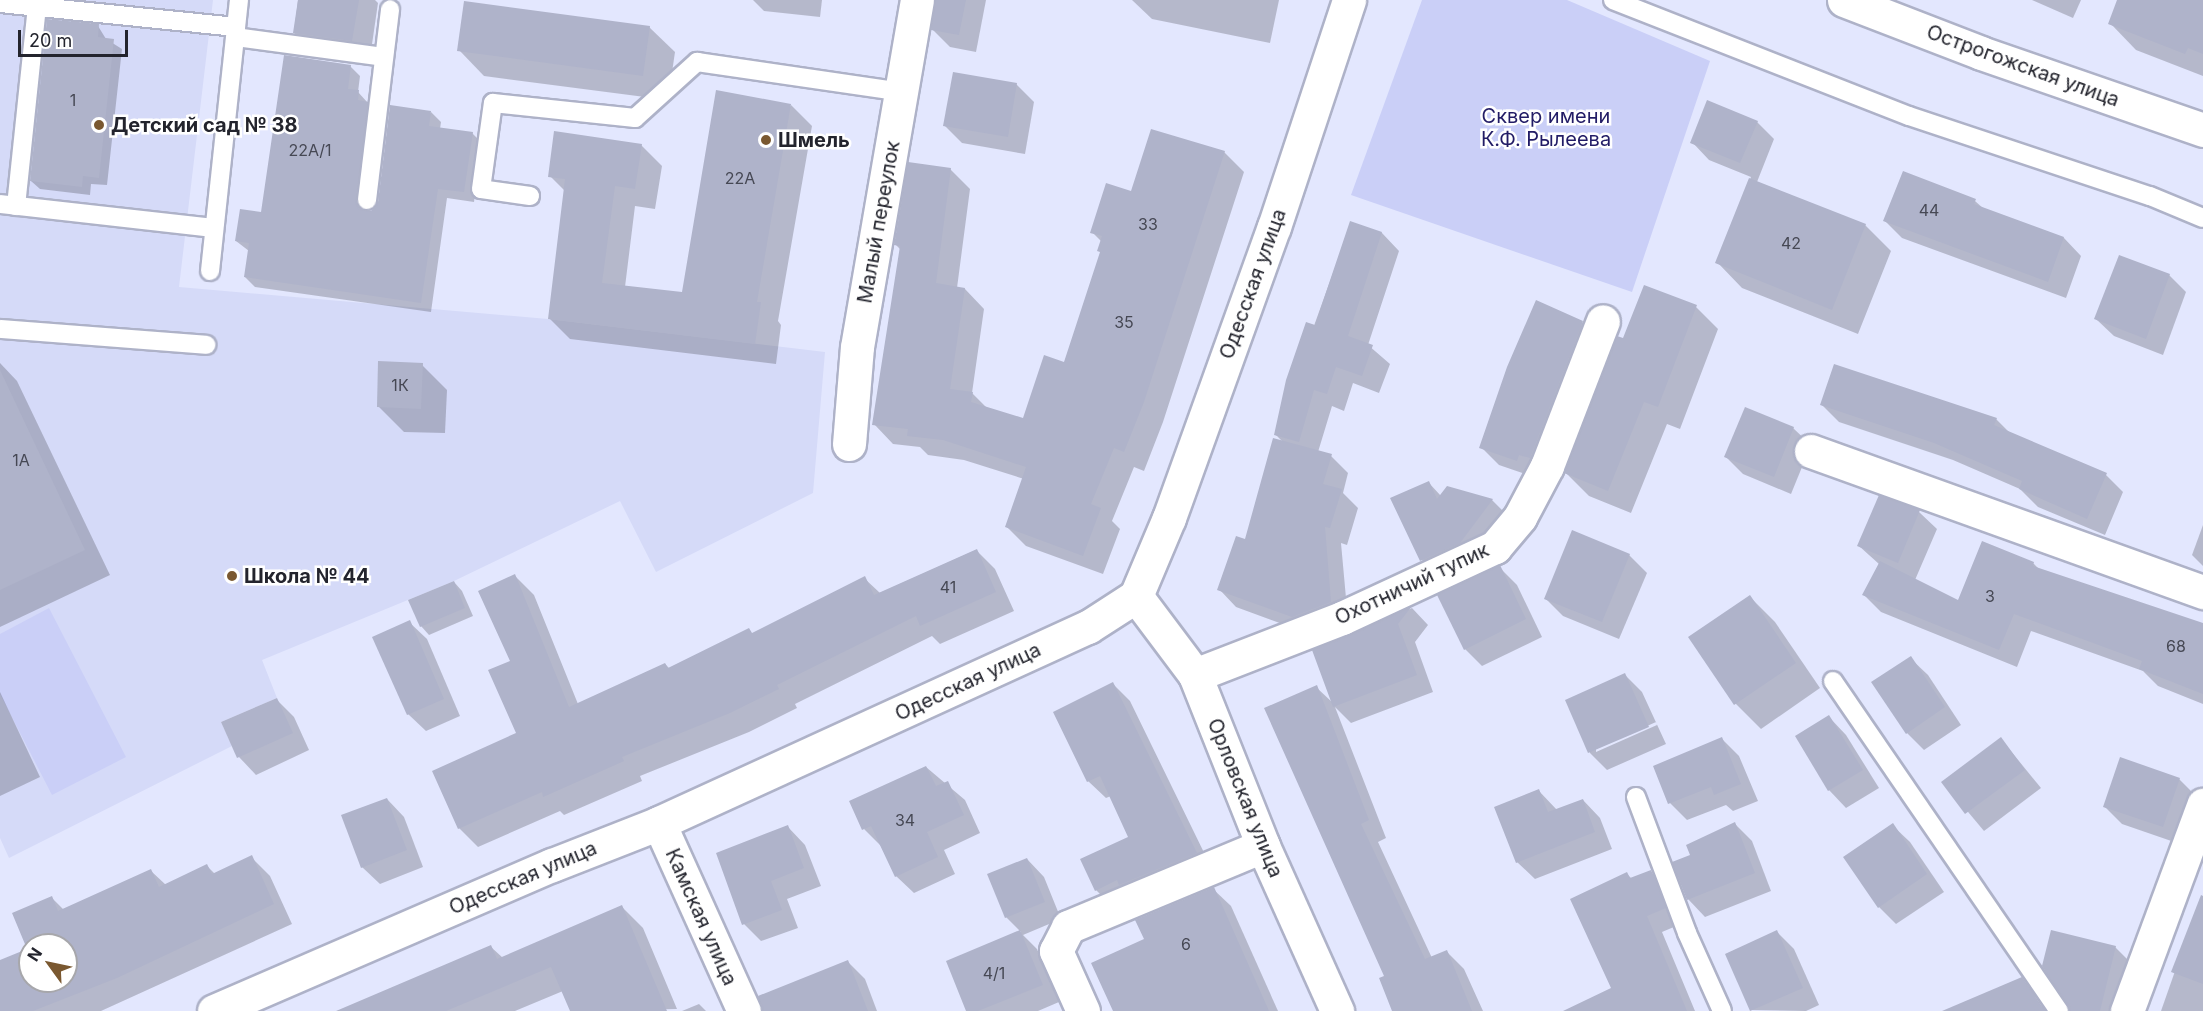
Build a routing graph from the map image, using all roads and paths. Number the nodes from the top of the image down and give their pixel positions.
1 (239, 0) edge
2 (917, 0) edge
3 (1349, 0) edge
4 (1613, 0) edge
5 (1844, 0) edge
6 (0, 3) edge
7 (38, 7) junction
8 (390, 9) dead end
9 (236, 32) junction
10 (384, 57) junction
11 (902, 92) junction
12 (2203, 130) edge
13 (530, 196) dead end
14 (367, 200) dead end
15 (8, 205) edge
16 (2203, 218) edge
17 (214, 228) junction
18 (210, 271) dead end
19 (1603, 321) dead end
20 (0, 329) edge
21 (206, 345) dead end
22 (849, 444) dead end
23 (1811, 451) dead end
24 (2203, 592) edge
25 (1136, 596) junction
26 (1196, 675) junction
27 (1833, 681) dead end
28 (1636, 797) dead end
29 (2203, 805) edge
30 (659, 824) junction
31 (1263, 846) junction
32 (214, 1011) edge
33 (744, 1011) edge
34 (1083, 1011) edge
35 (1337, 1011) edge
36 (1722, 1011) edge
37 (2059, 1011) edge
38 (2127, 1011) edge

1 - 9 lane
2 - 11 street, Малый переулок
3 - 25 street, Одесская улица
4 - 16 lane
5 - 12 street, Острогожская улица
6 - 7 lane
7 - 9 lane
7 - 15 lane
8 - 10 lane
9 - 10 lane
9 - 17 lane
10 - 14 lane
11 - 13 lane
11 - 22 street, Малый переулок
15 - 17 lane
17 - 18 lane
19 - 26 street, Охотничий тупик
20 - 21 lane
23 - 24 street
25 - 26 street, Орловская улица
25 - 30 street, Одесская улица
26 - 31 street, Орловская улица
27 - 37 lane
28 - 36 lane
29 - 38 street
30 - 32 street, Одесская улица
30 - 33 street, Камская улица
31 - 34 street
31 - 35 street, Орловская улица

